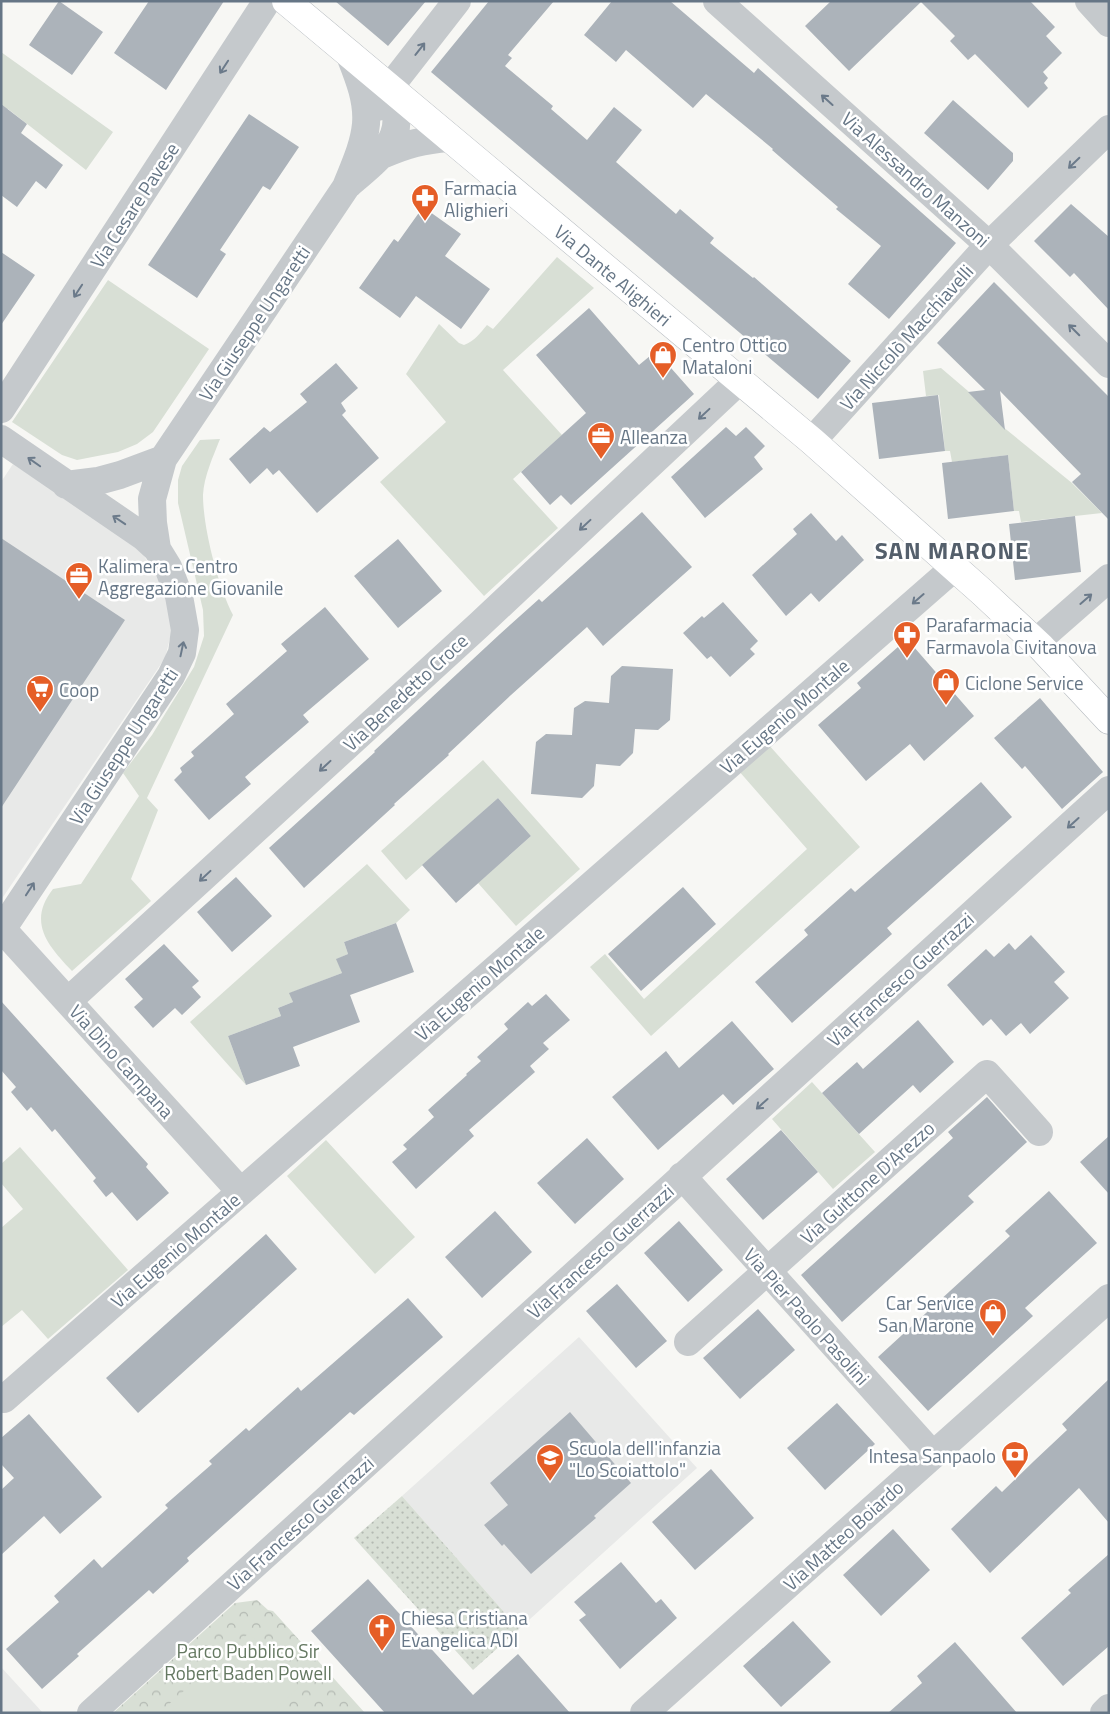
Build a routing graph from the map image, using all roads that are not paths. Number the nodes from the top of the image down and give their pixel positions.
1 (267, 1) edge
2 (286, 1) edge
3 (457, 1) edge
4 (717, 1) edge
5 (1089, 1) edge
6 (1109, 23) edge
7 (349, 53) junction
8 (390, 87) junction
9 (366, 125) junction
10 (1109, 129) edge
11 (450, 138) junction
12 (382, 155) junction
13 (346, 187) junction
14 (989, 245) junction
15 (1109, 364) edge
16 (740, 380) junction
17 (1, 409) edge
18 (1, 439) edge
19 (812, 441) junction
20 (163, 459) junction
21 (66, 485) junction
22 (157, 549) junction
23 (955, 567) junction
24 (1109, 578) edge
25 (1036, 642) junction
26 (1109, 720) edge
27 (1109, 790) edge
28 (2, 931) edge
29 (68, 1001) junction
30 (1039, 1132) dead end
31 (682, 1176) junction
32 (241, 1192) junction
33 (767, 1271) junction
34 (1109, 1298) edge
35 (688, 1342) dead end
36 (4, 1399) dead end
37 (933, 1455) junction
38 (1109, 1708) edge
39 (91, 1713) edge
40 (644, 1713) edge
41 (1104, 1713) edge

1 -> 17 street, Via Cesare Pavese
2 - 7 main road, Via Dante Alighieri
8 -> 3 street
14 -> 4 street, Via Alessandro Manzoni
5 - 6 street
7 - 8 main road, Via Dante Alighieri
7 - 9 street, Via Giuseppe Ungaretti
8 - 9 street, Via Giuseppe Ungaretti
8 - 11 main road, Via Dante Alighieri
8 - 12 street, Via Giuseppe Ungaretti
9 - 13 street, Via Giuseppe Ungaretti
10 -> 14 street, Via Niccolò Macchiavelli
11 - 12 street, Via Giuseppe Ungaretti
11 - 16 main road, Via Dante Alighieri
12 - 13 street, Via Giuseppe Ungaretti
13 - 20 street, Via Giuseppe Ungaretti
15 -> 14 street, Via Alessandro Manzoni
14 - 19 street, Via Niccolò Macchiavelli
16 - 19 main road, Via Dante Alighieri
16 -> 29 street, Via Benedetto Croce
21 -> 18 street
19 - 23 main road, Via Dante Alighieri
20 - 21 street
20 - 22 street, Via Giuseppe Ungaretti
22 -> 21 street
28 -> 22 street, Via Giuseppe Ungaretti
23 - 25 main road, Via Dante Alighieri
23 -> 32 street, Via Eugenio Montale
25 -> 24 street
25 - 26 main road, Via Dante Alighieri
27 -> 31 street, Via Francesco Guerrazzi
28 - 29 street, Via Dino Campana
29 - 32 street, Via Dino Campana
30 - 33 street, Via Guittone D'Arezzo
31 - 33 street, Via Pier Paolo Pasolini
31 - 39 street, Via Francesco Guerrazzi
32 - 36 street, Via Eugenio Montale
33 - 35 street, Via Guittone D'Arezzo
33 - 37 street, Via Pier Paolo Pasolini
34 - 37 street, Via Matteo Boiardo
37 - 40 street, Via Matteo Boiardo
38 - 41 street

